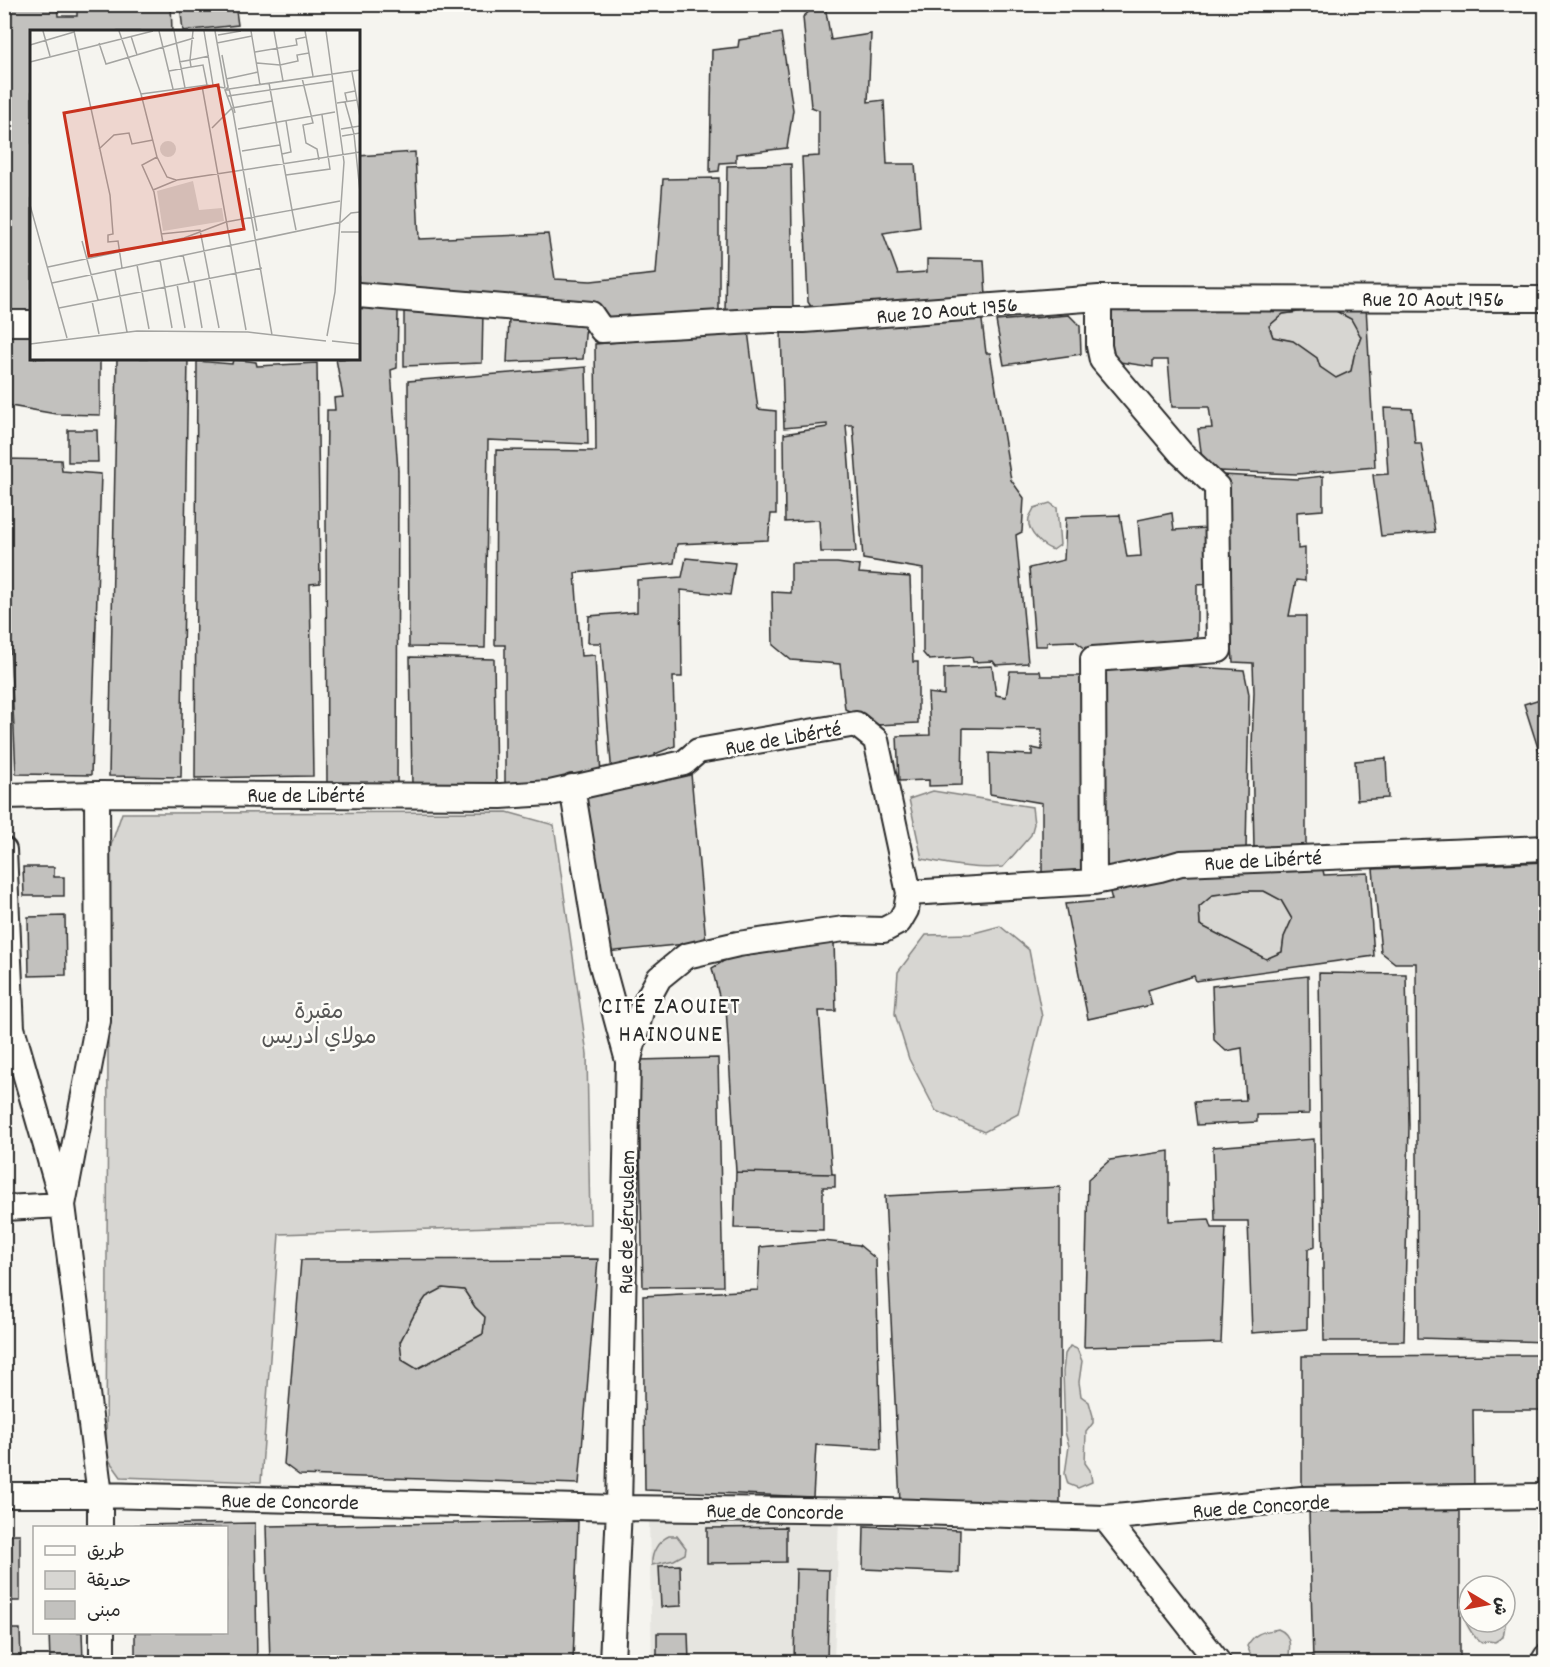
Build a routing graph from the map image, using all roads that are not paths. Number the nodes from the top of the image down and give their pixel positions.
1 (360, 295) edge
2 (1098, 297) junction
3 (1545, 299) edge
4 (4, 323) edge
5 (30, 323) edge
6 (572, 787) junction
7 (97, 794) junction
8 (4, 796) edge
9 (1545, 848) edge
10 (4, 850) edge
11 (1094, 882) junction
12 (909, 892) junction
13 (628, 1061) junction
14 (63, 1205) junction
15 (4, 1208) edge
16 (4, 1495) edge
17 (100, 1495) junction
18 (1545, 1496) edge
19 (619, 1508) junction
20 (1104, 1518) junction
21 (100, 1526) edge
22 (102, 1634) edge
23 (1545, 1657) edge
24 (102, 1662) edge
25 (612, 1662) edge
26 (1218, 1662) edge
27 (1543, 1662) edge

1 - 2 street, Rue 20 Aout 1956
2 - 3 street, Rue 20 Aout 1956
2 - 11 street
4 - 5 street
6 - 7 street, Rue de Libérté
6 - 12 street, Rue de Libérté
6 - 13 street, Rue de Jérusalem
7 - 8 street, Rue de Libérté
7 - 14 street
9 - 11 street, Rue de Libérté
10 - 14 street
11 - 12 street, Rue de Libérté
12 - 13 street
13 - 19 street, Rue de Jérusalem
14 - 15 street
14 - 17 street
16 - 17 street, Rue de Concorde
17 - 19 street, Rue de Concorde
17 - 21 street
18 - 20 street, Rue de Concorde
19 - 20 street, Rue de Concorde
19 - 25 street, Rue de Jérusalem
20 - 26 street
22 - 24 street
23 - 27 street

